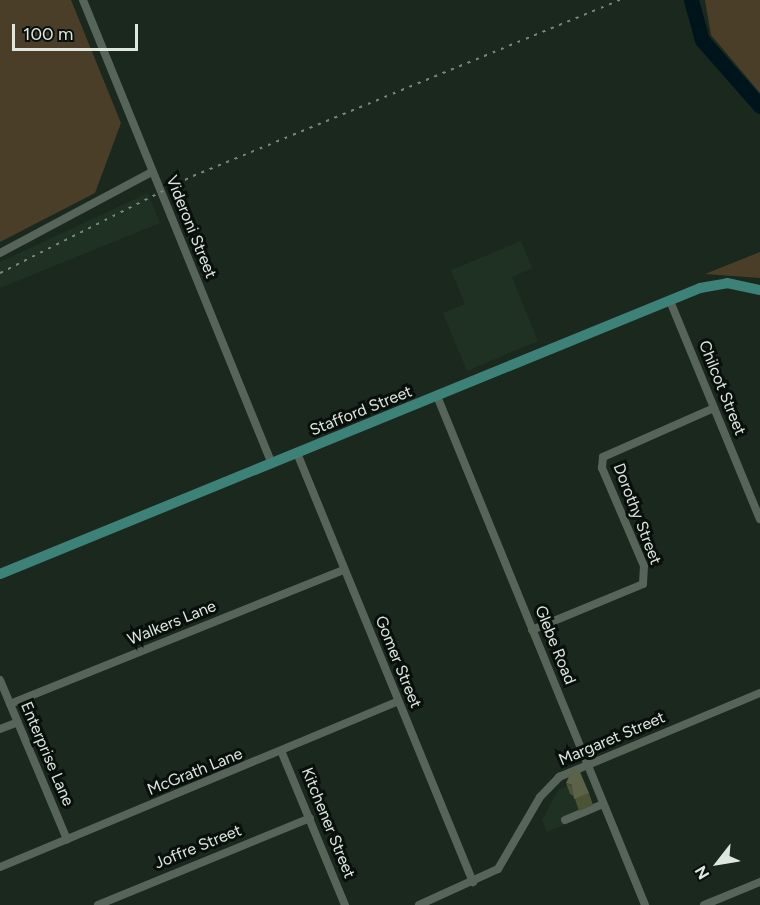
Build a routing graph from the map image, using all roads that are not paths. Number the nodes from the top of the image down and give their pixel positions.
1 (83, 0) edge
2 (152, 172) junction
3 (0, 253) edge
4 (760, 290) edge
5 (670, 301) junction
6 (436, 396) junction
7 (714, 408) junction
8 (297, 453) junction
9 (272, 464) junction
10 (759, 516) edge
11 (344, 570) junction
12 (0, 574) edge
13 (532, 630) junction
14 (0, 680) edge
15 (760, 693) edge
16 (398, 701) junction
17 (10, 704) junction
18 (18, 722) junction
19 (0, 729) edge
20 (282, 753) junction
21 (587, 764) junction
22 (603, 804) junction
23 (310, 818) junction
24 (565, 820) dead end
25 (67, 839) junction
26 (0, 867) edge
27 (473, 882) junction
28 (760, 882) edge
29 (98, 905) edge
30 (345, 905) edge
31 (419, 905) edge
32 (645, 905) edge
33 (704, 905) edge

1 - 2 street, Videroni Street
2 - 3 street
2 - 9 street, Videroni Street
4 - 5 main road, Stafford Street
5 - 6 main road, Stafford Street
5 - 7 street, Chilcot Street
6 - 8 main road, Stafford Street
6 - 13 street, Glebe Road
7 - 10 street, Chilcot Street
7 - 13 street, Dorothy Street
8 - 9 main road, Stafford Street
8 - 11 street, Gomer Street
9 - 12 main road, Stafford Street
11 - 16 street, Gomer Street
11 - 17 street, Walkers Lane
13 - 21 street, Glebe Road
14 - 17 street, Enterprise Lane
15 - 21 street, Margaret Street
16 - 20 street, McGrath Lane
16 - 27 street, Gomer Street
17 - 18 street, Enterprise Lane
18 - 19 street
18 - 25 street, Enterprise Lane
20 - 23 street, Kitchener Street
20 - 25 street, McGrath Lane
21 - 22 street, Glebe Road
21 - 27 street, Margaret Street
22 - 24 street
22 - 32 street, Glebe Road
23 - 29 street, Joffre Street
23 - 30 street, Kitchener Street
25 - 26 street, McGrath Lane
27 - 31 street, Margaret Street
28 - 33 street

